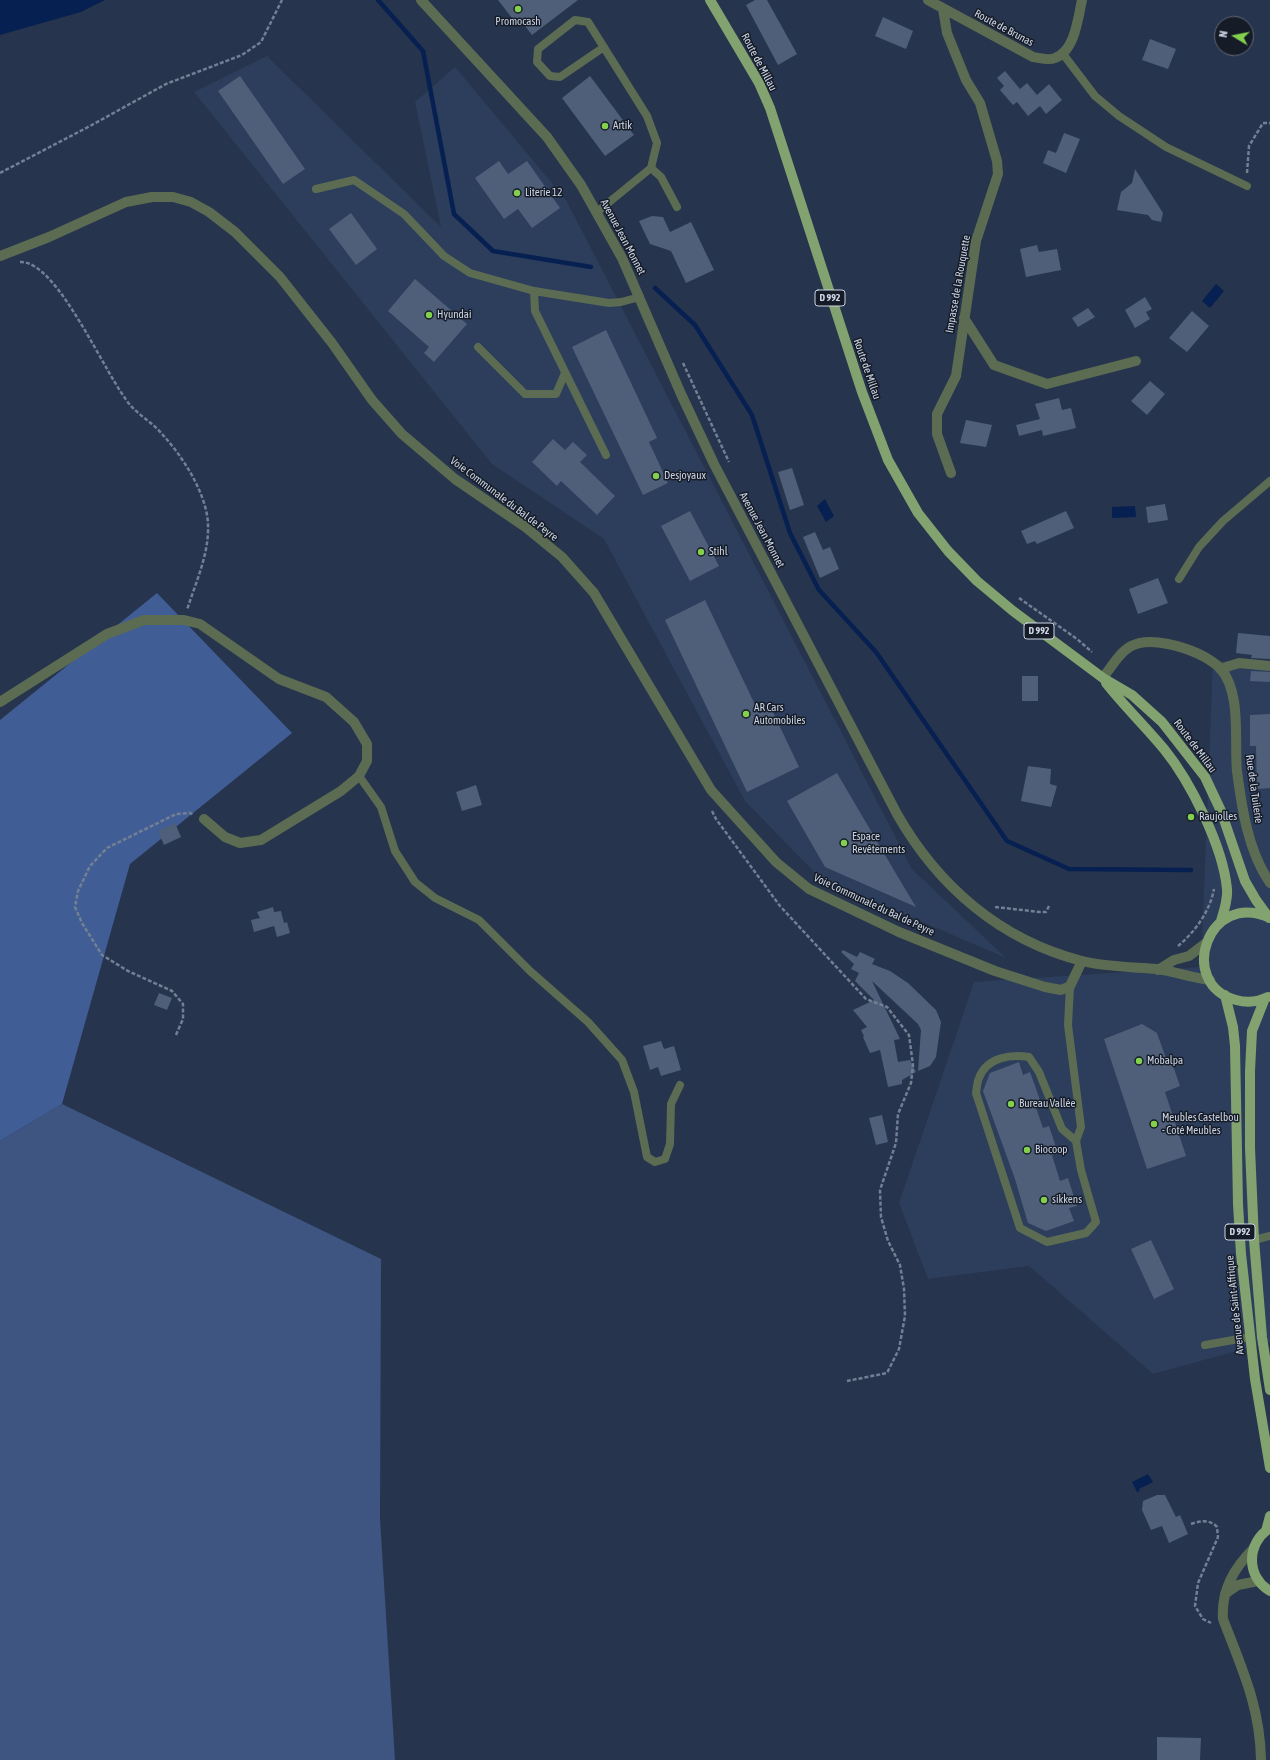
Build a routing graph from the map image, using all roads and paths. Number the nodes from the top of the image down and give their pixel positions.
1 (282, 0) edge
2 (421, 0) edge
3 (710, 0) edge
4 (928, 0) edge
5 (1082, 0) edge
6 (943, 9) junction
7 (604, 47) junction
8 (1063, 54) junction
9 (1270, 122) edge
10 (651, 168) junction
11 (0, 173) edge
12 (1247, 186) joint
13 (316, 189) dead end
14 (677, 207) dead end
15 (597, 212) junction
16 (0, 256) edge
17 (16, 263) dead end
18 (534, 291) junction
19 (640, 297) junction
20 (964, 318) junction
21 (478, 347) dead end
22 (681, 359) dead end
23 (1136, 361) dead end
24 (565, 373) junction
25 (606, 454) dead end
26 (730, 466) dead end
27 (951, 473) dead end
28 (1270, 480) edge
29 (1179, 579) dead end
30 (1016, 596) dead end
31 (184, 620) junction
32 (1270, 666) edge
33 (1109, 669) junction
34 (1220, 669) junction
35 (1103, 678) junction
36 (0, 702) edge
37 (360, 776) junction
38 (711, 790) junction
39 (204, 819) joint
40 (1225, 880) junction
41 (1270, 883) edge
42 (1050, 906) dead end
43 (996, 912) dead end
44 (1270, 918) edge
45 (1221, 921) junction
46 (1206, 943) junction
47 (1173, 949) dead end
48 (1082, 961) junction
49 (1158, 970) junction
50 (1210, 980) junction
51 (1070, 986) junction
52 (1225, 995) junction
53 (1268, 997) edge
54 (176, 1035) dead end
55 (680, 1085) dead end
56 (1076, 1141) junction
57 (1270, 1236) edge
58 (1254, 1240) junction
59 (1250, 1336) junction
60 (1205, 1345) dead end
61 (847, 1382) dead end
62 (1270, 1390) edge
63 (1270, 1468) edge
64 (1270, 1516) edge
65 (1191, 1524) dead end
66 (1268, 1530) edge
67 (1254, 1548) junction
68 (1258, 1581) junction
69 (1270, 1591) edge
70 (1225, 1594) junction
71 (1212, 1624) dead end
72 (1261, 1760) edge

1 - 11 path
2 - 15 street, Avenue Jean Monnet
3 - 35 main road, Route de Millau / D 992
4 - 6 street, Route de Brunas
5 - 8 street
6 - 8 street, Route de Brunas
6 - 20 street, Impasse de la Rouquette
7 - 7 lane
7 - 10 lane
8 - 12 lane
9 - 12 path
10 - 14 lane
10 - 15 lane
13 - 18 lane
15 - 19 street, Avenue Jean Monnet
16 - 38 street, Voie Communale du Bal de Peyre
17 - 31 path
18 - 19 lane
18 - 24 lane
19 - 48 street, Avenue Jean Monnet
20 - 23 street
20 - 27 street, Impasse de la Rouquette
21 - 24 lane
22 - 26 path
24 - 25 lane
28 - 29 lane
30 - 33 path
31 - 36 street
31 - 37 street
32 - 34 street
33 - 34 street, Rue de la Tuilerie
33 - 35 street, Rue de la Tuilerie
34 - 41 street, Rue de la Tuilerie
35 - 40 main road, Route de Millau / D 992
35 - 44 main road, Route de Millau / D 992
37 - 39 street
37 - 55 lane
38 - 51 street, Voie Communale du Bal de Peyre
38 - 61 path
39 - 54 path
40 - 45 main road, Route de Millau / D 992
40 - 47 path
42 - 43 path
44 - 45 main road
45 - 46 main road
46 - 49 street
46 - 50 main road
48 - 49 street, Avenue Jean Monnet
48 - 51 street
49 - 50 street, Avenue Jean Monnet
50 - 52 main road
51 - 56 lane
52 - 53 main road
52 - 59 main road, Avenue de Saint-Affrique / D 992
53 - 58 main road, D 992
56 - 56 lane
57 - 58 lane
58 - 62 main road, D 992
59 - 60 lane
59 - 63 main road, Avenue de Saint-Affrique / D 992
64 - 66 main road
65 - 71 path
66 - 67 main road
67 - 68 main road
67 - 70 street
68 - 69 main road
68 - 70 street
70 - 72 street

